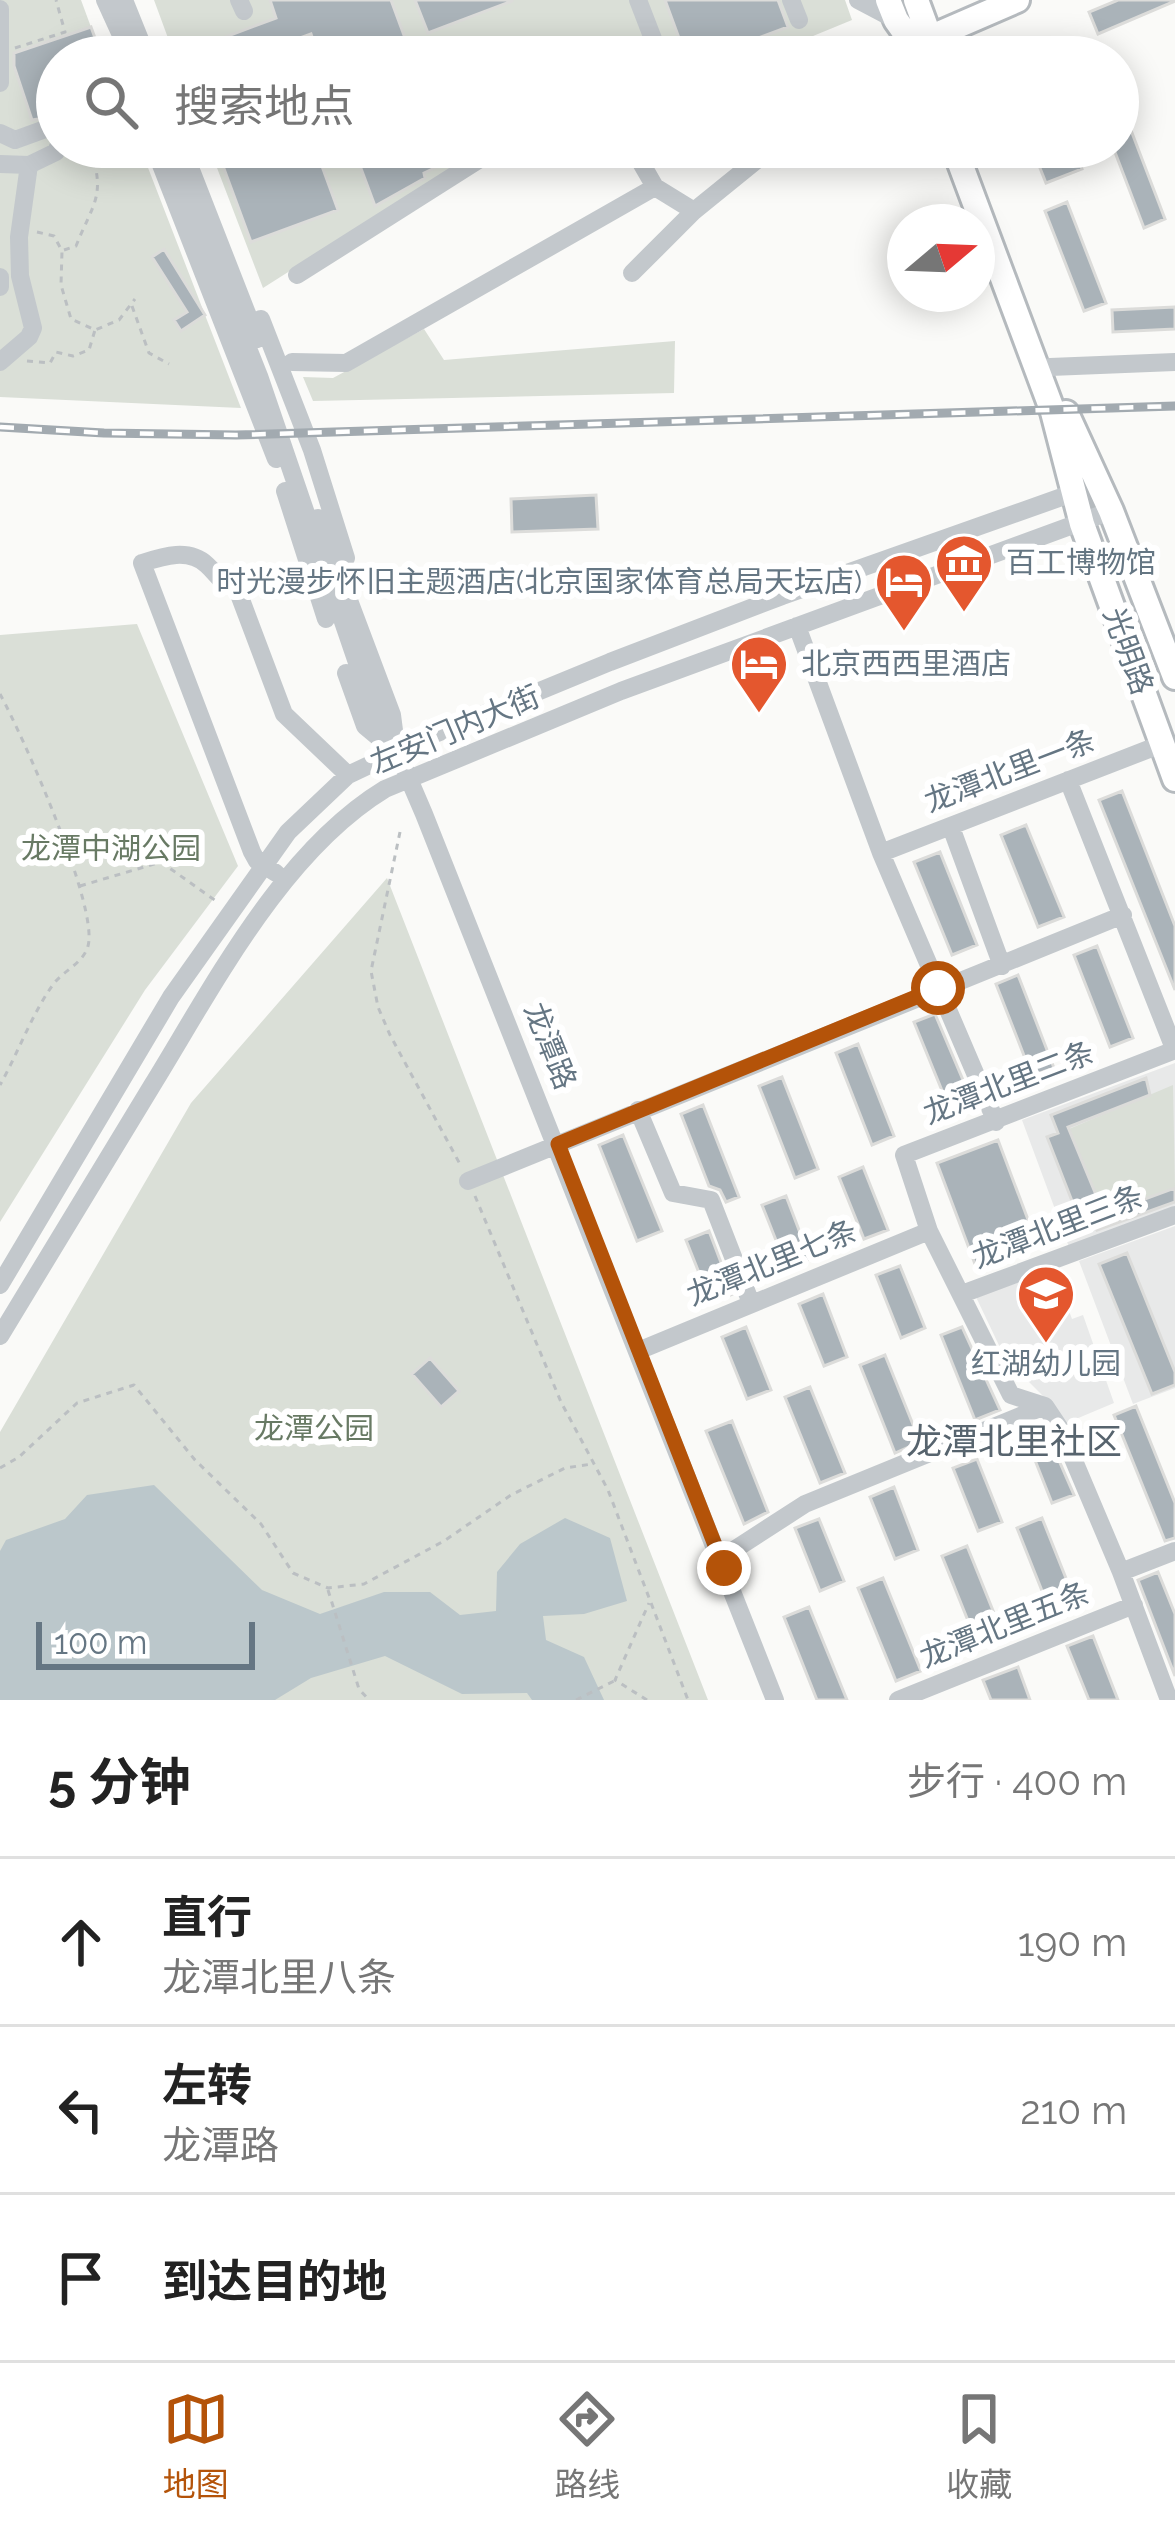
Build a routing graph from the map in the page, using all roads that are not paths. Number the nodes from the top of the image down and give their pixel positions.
1 (105, 0) edge
2 (638, 0) edge
3 (791, 0) edge
4 (858, 0) edge
5 (1017, 0) edge
6 (925, 2) edge
7 (0, 9) edge
8 (892, 10) edge
9 (123, 13) edge
10 (799, 20) dead end
11 (652, 36) edge
12 (908, 36) edge
13 (919, 36) edge
14 (945, 36) edge
15 (1, 52) edge
16 (0, 83) edge
17 (36, 132) edge
18 (0, 133) edge
19 (36, 162) edge
20 (0, 164) edge
21 (29, 165) junction
22 (162, 168) edge
23 (176, 168) edge
24 (190, 168) edge
25 (203, 168) edge
26 (466, 168) edge
27 (644, 168) edge
28 (747, 168) edge
29 (963, 168) edge
30 (978, 168) edge
31 (656, 188) junction
32 (694, 211) junction
33 (632, 273) dead end
34 (297, 275) dead end
35 (0, 277) edge
36 (0, 287) edge
37 (4, 359) edge
38 (292, 362) dead end
39 (1175, 362) edge
40 (1050, 367) junction
41 (1073, 493) junction
42 (1111, 512) junction
43 (1082, 524) junction
44 (796, 626) junction
45 (1175, 677) edge
46 (1162, 745) junction
47 (397, 751) junction
48 (348, 775) junction
49 (1175, 778) edge
50 (409, 780) junction
51 (1068, 780) junction
52 (951, 827) junction
53 (881, 853) junction
54 (266, 867) junction
55 (288, 880) junction
56 (1123, 915) junction
57 (1002, 966) junction
58 (938, 988) junction
59 (1175, 1050) edge
60 (638, 1110) junction
61 (996, 1122) junction
62 (558, 1144) junction
63 (468, 1181) road end
64 (1175, 1215) edge
65 (929, 1232) junction
66 (0, 1285) edge
67 (962, 1294) junction
68 (751, 1303) junction
69 (0, 1336) edge
70 (638, 1351) junction
71 (1045, 1406) junction
72 (1175, 1550) edge
73 (720, 1559) junction
74 (1121, 1572) junction
75 (1134, 1605) junction
76 (775, 1700) edge
77 (898, 1700) edge
78 (1169, 1700) edge

1 - 9 street
2 - 11 street
3 - 10 street
4 - 8 street
5 - 14 main road
6 - 8 main road
6 - 13 main road
7 - 15 street
8 - 12 main road
15 - 16 street
17 - 18 street
19 - 21 street
20 - 21 street
21 - 37 street
22 - 47 street, 龙潭路
23 - 47 street, 龙潭路
24 - 47 street, 龙潭路
25 - 47 street, 龙潭路
26 - 34 street
27 - 31 street
28 - 32 street
29 - 41 main road, 光明路
30 - 40 main road, 光明路
31 - 32 street
31 - 38 street
32 - 33 street
35 - 36 street
39 - 40 street
40 - 42 main road, 光明路
41 - 43 main road, 光明路
41 - 47 street, 左安门内大街
42 - 43 street, 左安门内大街
42 - 45 main road, 光明路
43 - 44 street, 左安门内大街
43 - 46 main road, 光明路
44 - 50 street, 左安门内大街
44 - 53 street
46 - 49 main road, 光明路
46 - 51 street, 龙潭北里一条
47 - 48 street, 左安门内大街
47 - 50 street, 龙潭路
48 - 54 street, 左安门内大街
48 - 54 street
50 - 55 street, 左安门内大街
50 - 62 street, 龙潭路
51 - 52 street, 龙潭北里一条
51 - 56 street
52 - 53 street, 龙潭北里一条
52 - 57 street
53 - 58 street
54 - 55 street
54 - 66 street, 左安门内大街
55 - 69 street, 左安门内大街
56 - 57 street
56 - 59 street
57 - 58 street
58 - 60 street
58 - 61 street
59 - 61 street, 龙潭北里二条
60 - 62 street
60 - 68 street
61 - 65 street, 龙潭北里二条
62 - 63 street
62 - 70 street, 龙潭路
64 - 67 street, 龙潭北里三条
65 - 67 street, 龙潭北里二条
65 - 68 street, 龙潭北里七条
67 - 71 street, 龙潭北里二条
68 - 70 street, 龙潭北里七条
70 - 73 street, 龙潭路
71 - 73 street
71 - 74 street, 龙潭北里二条
72 - 74 street
73 - 76 street, 龙潭路
74 - 75 street, 龙潭北里二条
75 - 77 street, 龙潭北里五条
75 - 78 street, 龙潭北里二条

